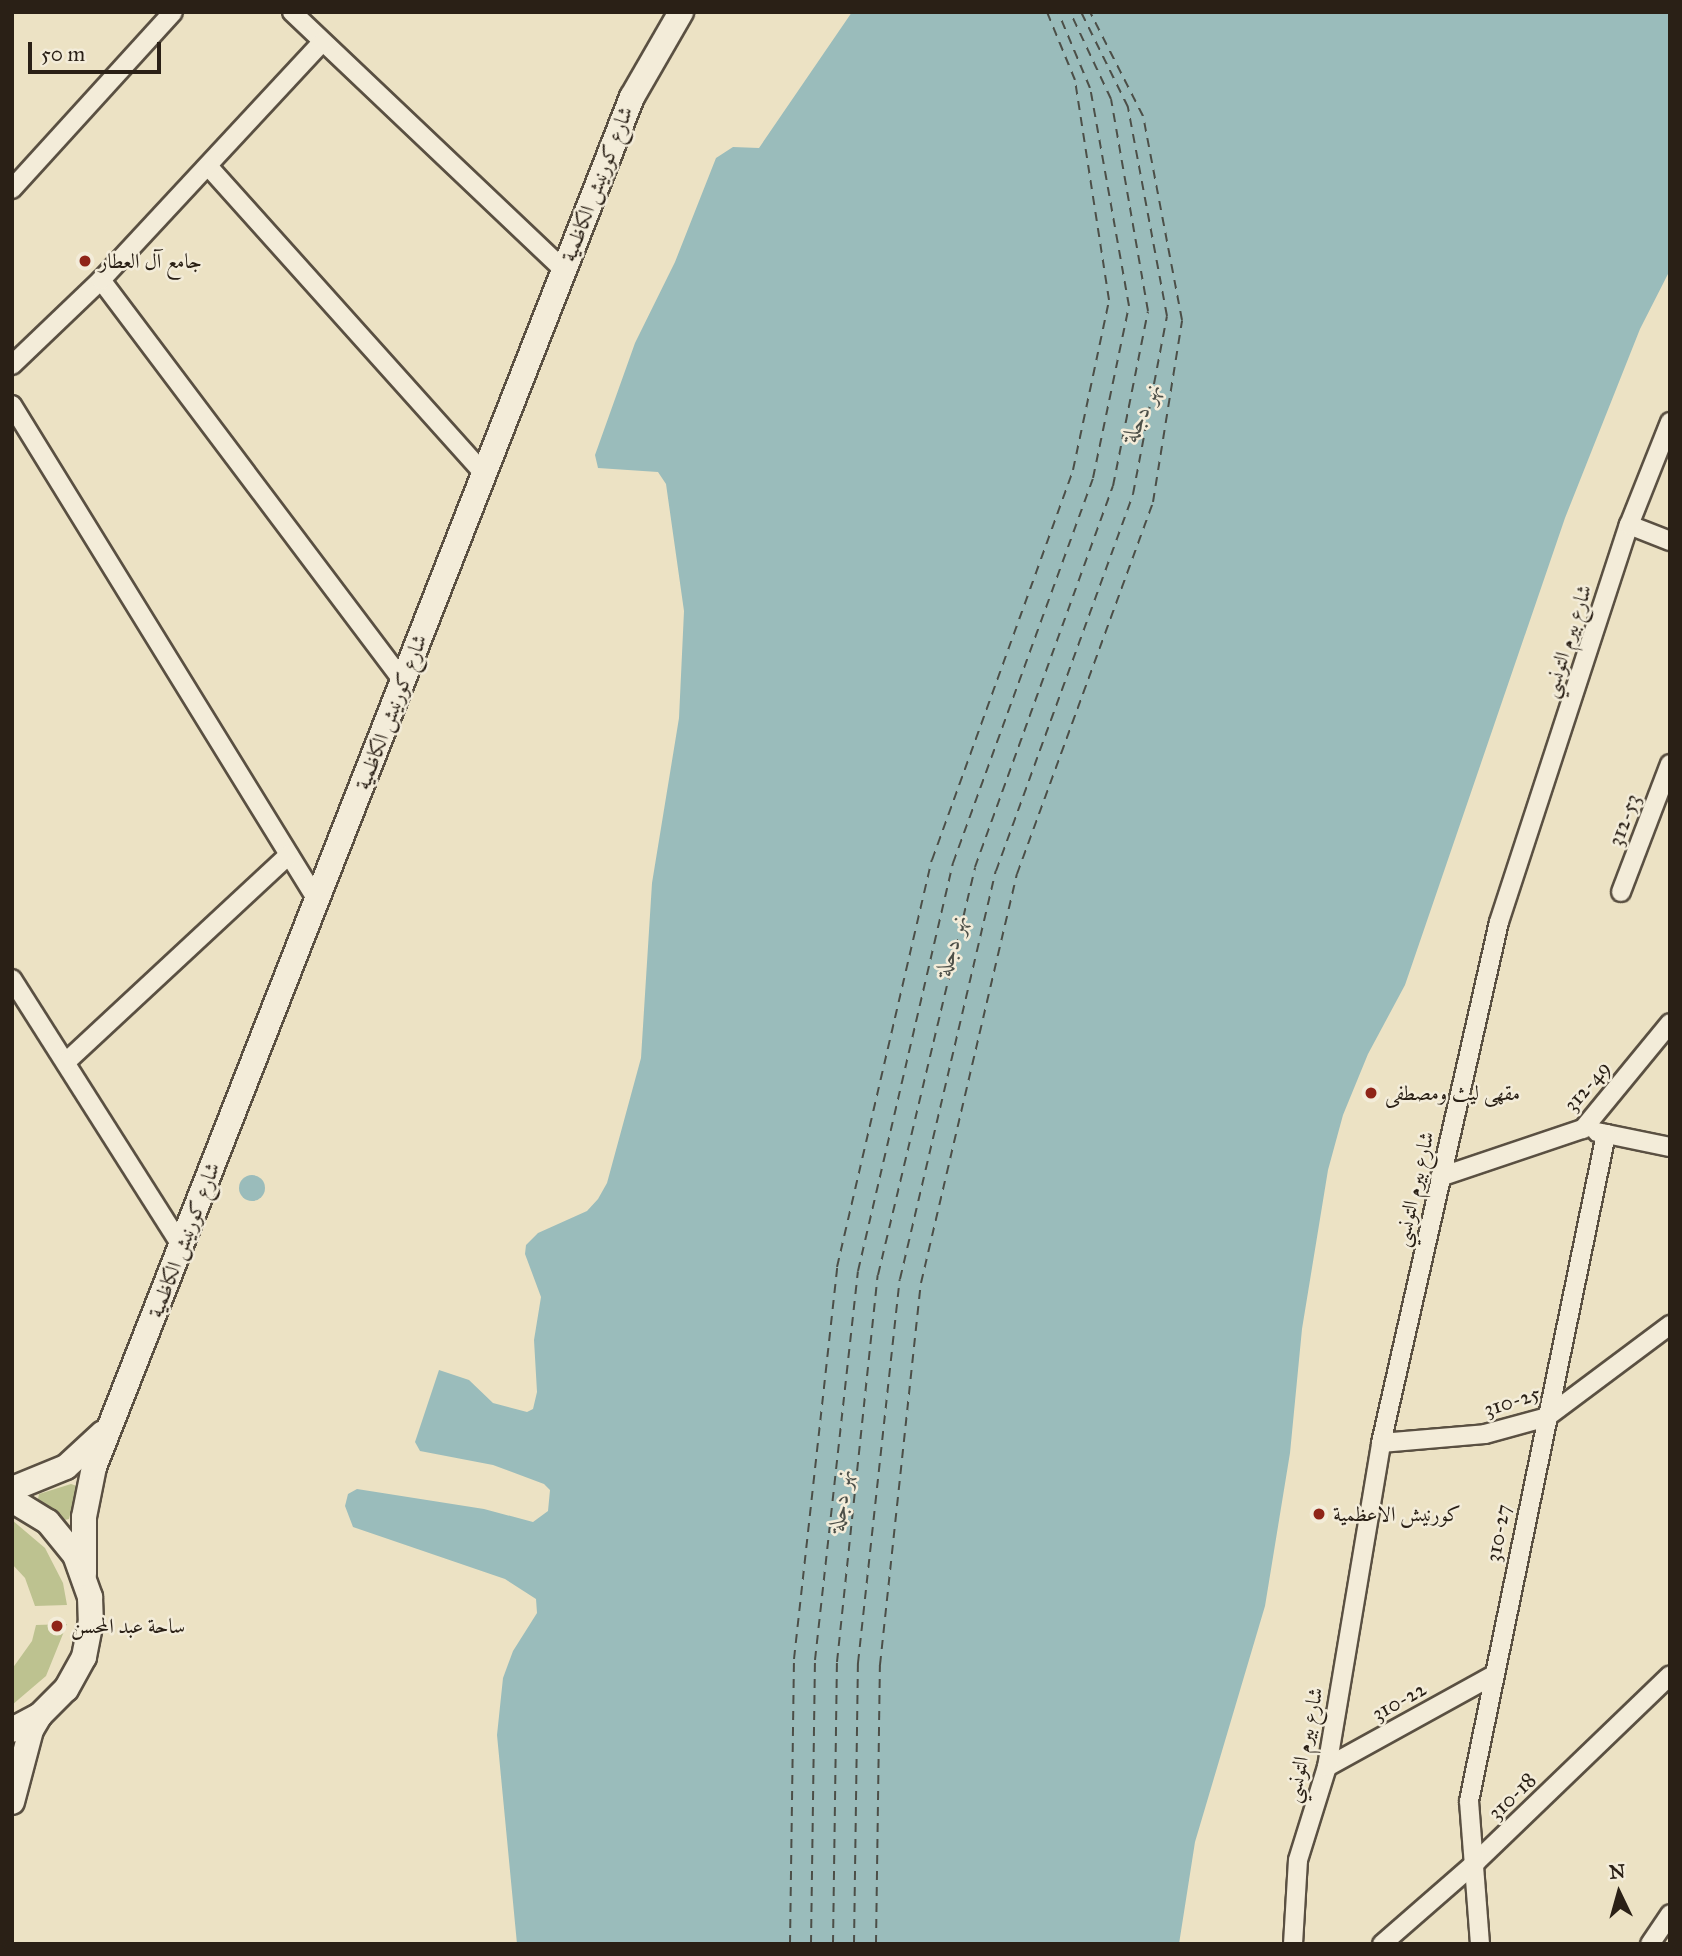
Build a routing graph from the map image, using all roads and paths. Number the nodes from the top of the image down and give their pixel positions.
1 (173, 12) edge
2 (292, 12) edge
3 (681, 12) edge
4 (322, 42) junction
5 (208, 166) junction
6 (12, 189) edge
7 (564, 270) junction
8 (101, 280) junction
9 (12, 365) edge
10 (12, 405) edge
11 (1670, 422) edge
12 (484, 474) junction
13 (1629, 525) junction
14 (1670, 541) edge
15 (403, 681) junction
16 (1670, 764) edge
17 (289, 855) junction
18 (1621, 892) dead end
19 (317, 900) junction
20 (12, 979) edge
21 (1670, 1023) edge
22 (66, 1062) junction
23 (1583, 1129) junction
24 (1606, 1134) junction
25 (1670, 1147) edge
26 (1440, 1177) junction
27 (181, 1247) junction
28 (1670, 1325) edge
29 (1547, 1417) junction
30 (114, 1419) junction
31 (1381, 1443) junction
32 (12, 1489) edge
33 (12, 1500) edge
34 (84, 1574) junction
35 (1494, 1675) junction
36 (1670, 1675) edge
37 (40, 1715) junction
38 (12, 1730) edge
39 (1327, 1768) junction
40 (12, 1802) edge
41 (1476, 1862) junction
42 (1670, 1914) edge
43 (1293, 1944) edge
44 (1382, 1944) edge
45 (1480, 1944) edge
46 (1650, 1944) edge

1 - 6 street
2 - 4 street
3 - 7 street, شارع كورنيش الكاظمية
4 - 5 street
4 - 7 street
5 - 8 street
5 - 12 street
7 - 12 street, شارع كورنيش الكاظمية
8 - 9 street
8 - 15 street
10 - 17 street
11 - 13 street, شارع بيرم التونسي
12 - 15 street, شارع كورنيش الكاظمية
13 - 14 street
13 - 26 street, شارع بيرم التونسي
15 - 19 street, شارع كورنيش الكاظمية
16 - 18 street, 312-53
17 - 19 street
17 - 22 street
19 - 27 street, شارع كورنيش الكاظمية
20 - 22 street
21 - 23 street, 312-49
22 - 27 street
23 - 24 street
23 - 26 street, 312-49
24 - 25 street
24 - 29 street, 310-27
26 - 31 street, شارع بيرم التونسي
27 - 30 street, شارع كورنيش الكاظمية
28 - 29 street, 310-25
29 - 31 street, 310-25
29 - 35 street, 310-27
30 - 32 street, شارع كورنيش الكاظمية
30 - 34 street, شارع كورنيش الكاظمية
31 - 39 street, شارع بيرم التونسي
33 - 34 street
34 - 37 street
35 - 39 street, 310-22
35 - 41 street, 310-27
36 - 41 street, 310-18
37 - 38 street
37 - 40 street
39 - 43 street, شارع بيرم التونسي
41 - 44 street, 310-18
41 - 45 street, 310-27
42 - 46 street

